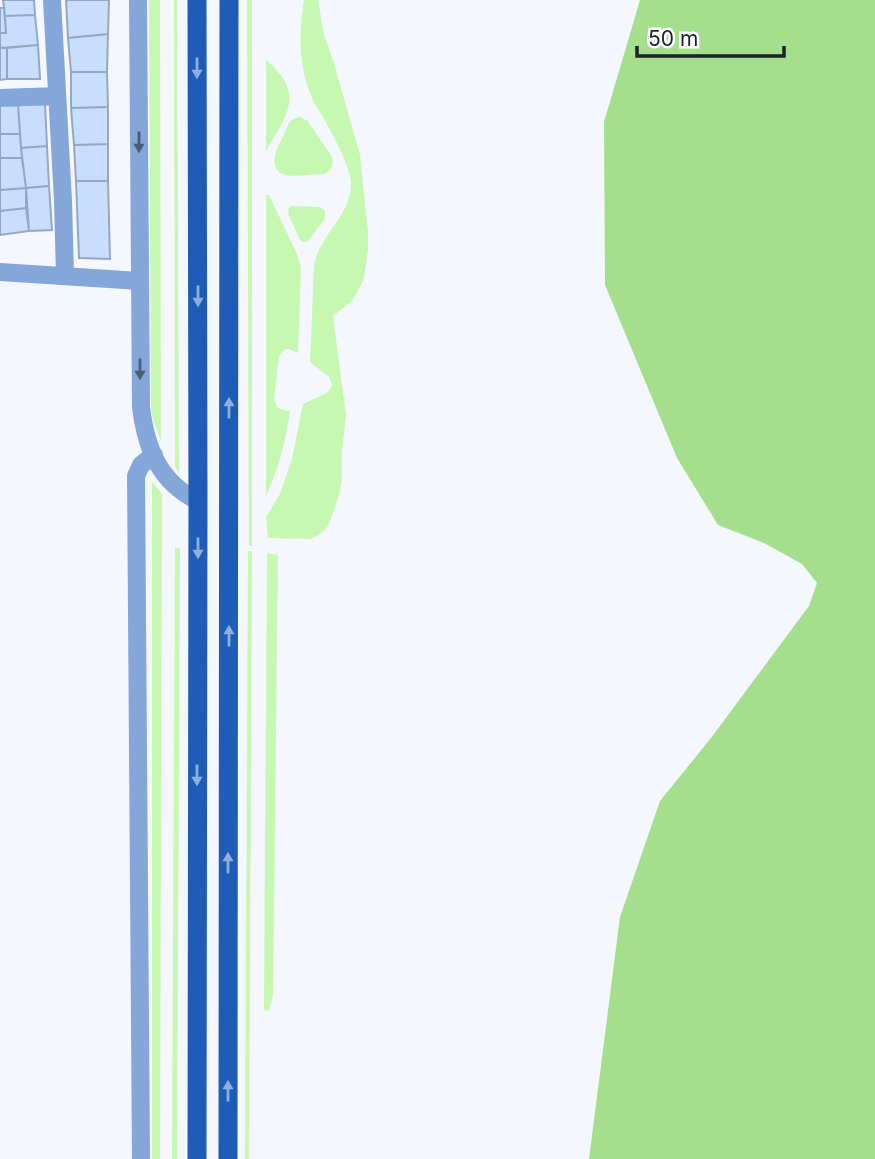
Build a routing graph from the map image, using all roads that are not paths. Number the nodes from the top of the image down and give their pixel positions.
1 (51, 0) edge
2 (138, 0) edge
3 (197, 0) edge
4 (229, 0) edge
5 (57, 96) junction
6 (0, 99) edge
7 (0, 272) edge
8 (65, 276) junction
9 (140, 281) junction
10 (154, 455) junction
11 (198, 501) junction
12 (141, 1159) edge
13 (197, 1159) edge
14 (228, 1159) edge

1 - 5 street
2 -> 9 street
3 -> 11 main road
14 -> 4 main road
5 - 6 street
5 - 8 street
7 - 8 street
8 - 9 street
9 -> 10 street
10 - 11 street
10 - 12 street
11 -> 13 main road

